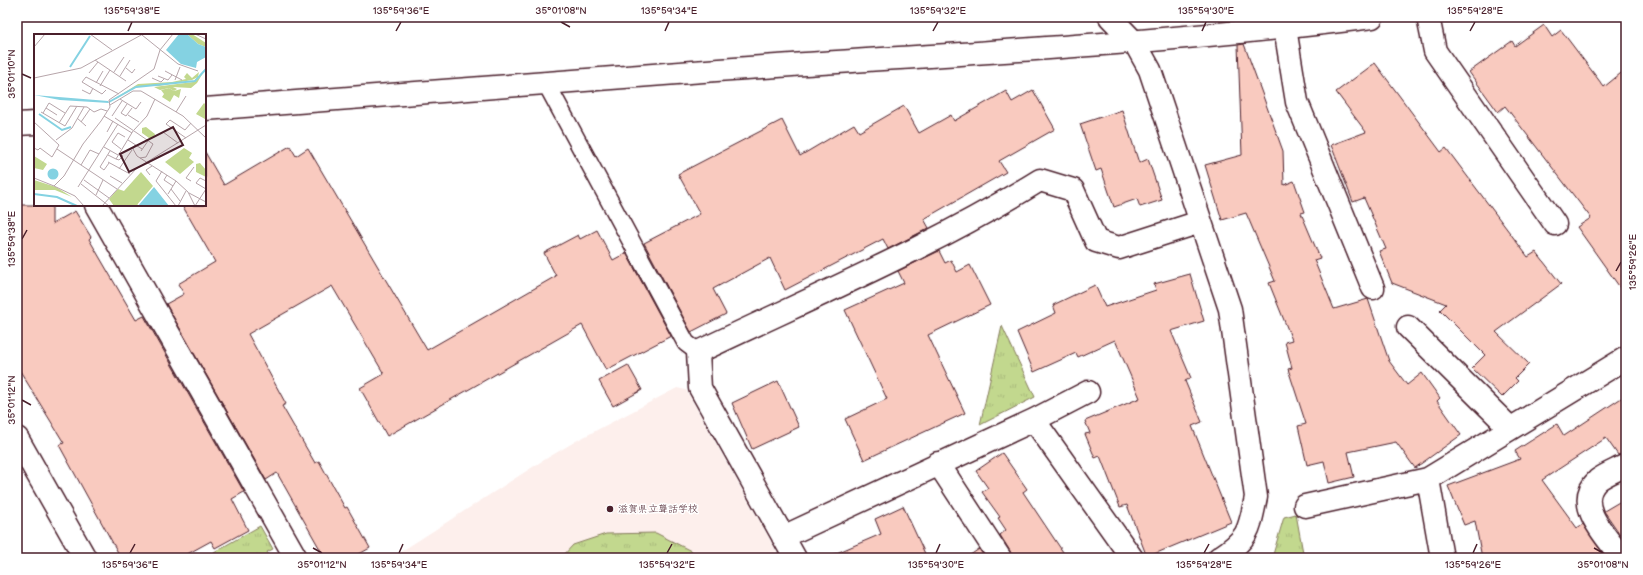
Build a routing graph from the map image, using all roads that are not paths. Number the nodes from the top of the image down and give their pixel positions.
1 (1110, 17) edge
2 (1372, 17) edge
3 (1428, 17) edge
4 (1285, 28) junction
5 (1135, 43) junction
6 (545, 82) junction
7 (206, 109) edge
8 (34, 122) edge
9 (17, 124) edge
10 (97, 206) edge
11 (1200, 222) junction
12 (1555, 224) dead end
13 (1372, 288) dead end
14 (1408, 327) dead end
15 (698, 352) junction
16 (1626, 358) edge
17 (1088, 392) dead end
18 (1034, 420) junction
19 (1510, 428) junction
20 (17, 438) edge
21 (938, 463) junction
22 (1626, 466) edge
23 (1428, 478) junction
24 (1305, 506) dead end
25 (783, 536) junction
26 (85, 558) edge
27 (296, 558) edge
28 (795, 558) edge
29 (1000, 558) edge
30 (1132, 558) edge
31 (1219, 558) edge
32 (1442, 558) edge
33 (1622, 558) edge

1 - 5 street
2 - 4 street
3 - 12 street
4 - 5 street
4 - 13 street
5 - 6 street
5 - 11 street
6 - 7 street
6 - 15 lane
8 - 9 street
10 - 27 street
11 - 15 street
11 - 31 street
14 - 19 street
15 - 25 street
16 - 19 street
17 - 18 street
18 - 21 street
18 - 30 street
19 - 23 street
20 - 26 street
21 - 25 street
21 - 29 street
22 - 33 street
23 - 24 street
23 - 32 street
25 - 28 street

